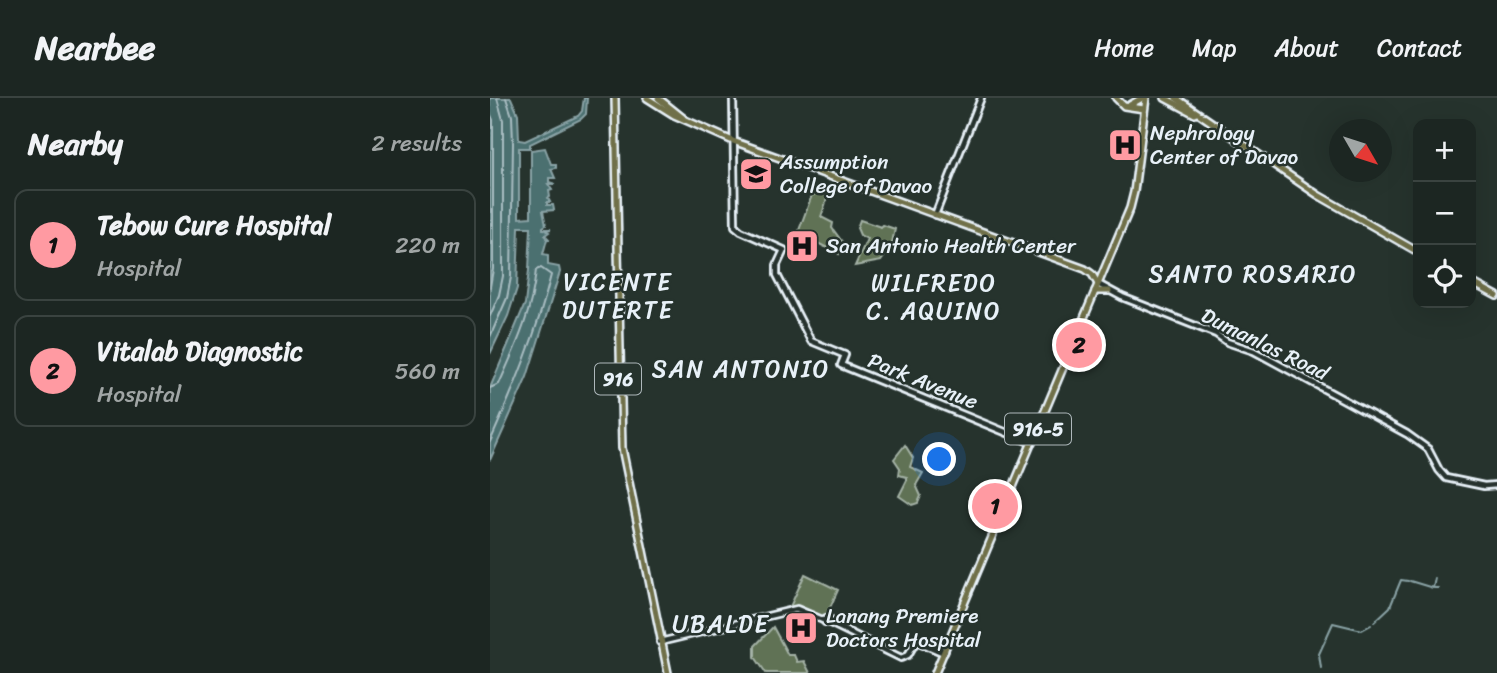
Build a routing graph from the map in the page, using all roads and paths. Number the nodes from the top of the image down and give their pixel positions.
1 (615, 98) edge
2 (653, 98) edge
3 (733, 98) edge
4 (981, 98) edge
5 (1118, 98) edge
6 (1145, 98) edge
7 (1166, 98) edge
8 (1176, 98) edge
9 (1140, 111) junction
10 (676, 113) junction
11 (1196, 113) junction
12 (733, 141) junction
13 (935, 215) junction
14 (1413, 249) edge
15 (1089, 271) junction
16 (1103, 272) junction
17 (1098, 284) junction
18 (1476, 285) edge
19 (1095, 291) junction
20 (1109, 291) junction
21 (1497, 296) edge
22 (1032, 443) junction
23 (1497, 485) edge
24 (660, 642) junction
25 (944, 652) junction
26 (667, 673) edge
27 (935, 673) edge

1 - 24 main road, 916
2 - 10 main road
2 - 10 main road
2 - 10 main road
3 - 12 street
4 - 13 street
5 - 9 main road
6 - 9 main road, 916-5
6 - 9 main road
6 - 9 main road
7 - 11 main road
8 - 11 main road
9 - 16 main road, 916-5
10 - 12 main road
11 - 14 main road
12 - 13 main road
12 - 22 street, Park Avenue
13 - 15 main road
15 - 16 main road
15 - 17 main road
16 - 17 main road, 916-5
17 - 19 main road, 916-5
17 - 20 street, Dumanlas Road
18 - 21 main road
19 - 20 main road
19 - 22 main road, 916-5
20 - 23 street, Dumanlas Road
22 - 25 main road, 916-5
24 - 25 street
24 - 26 main road, 916
25 - 27 main road, 916-5

